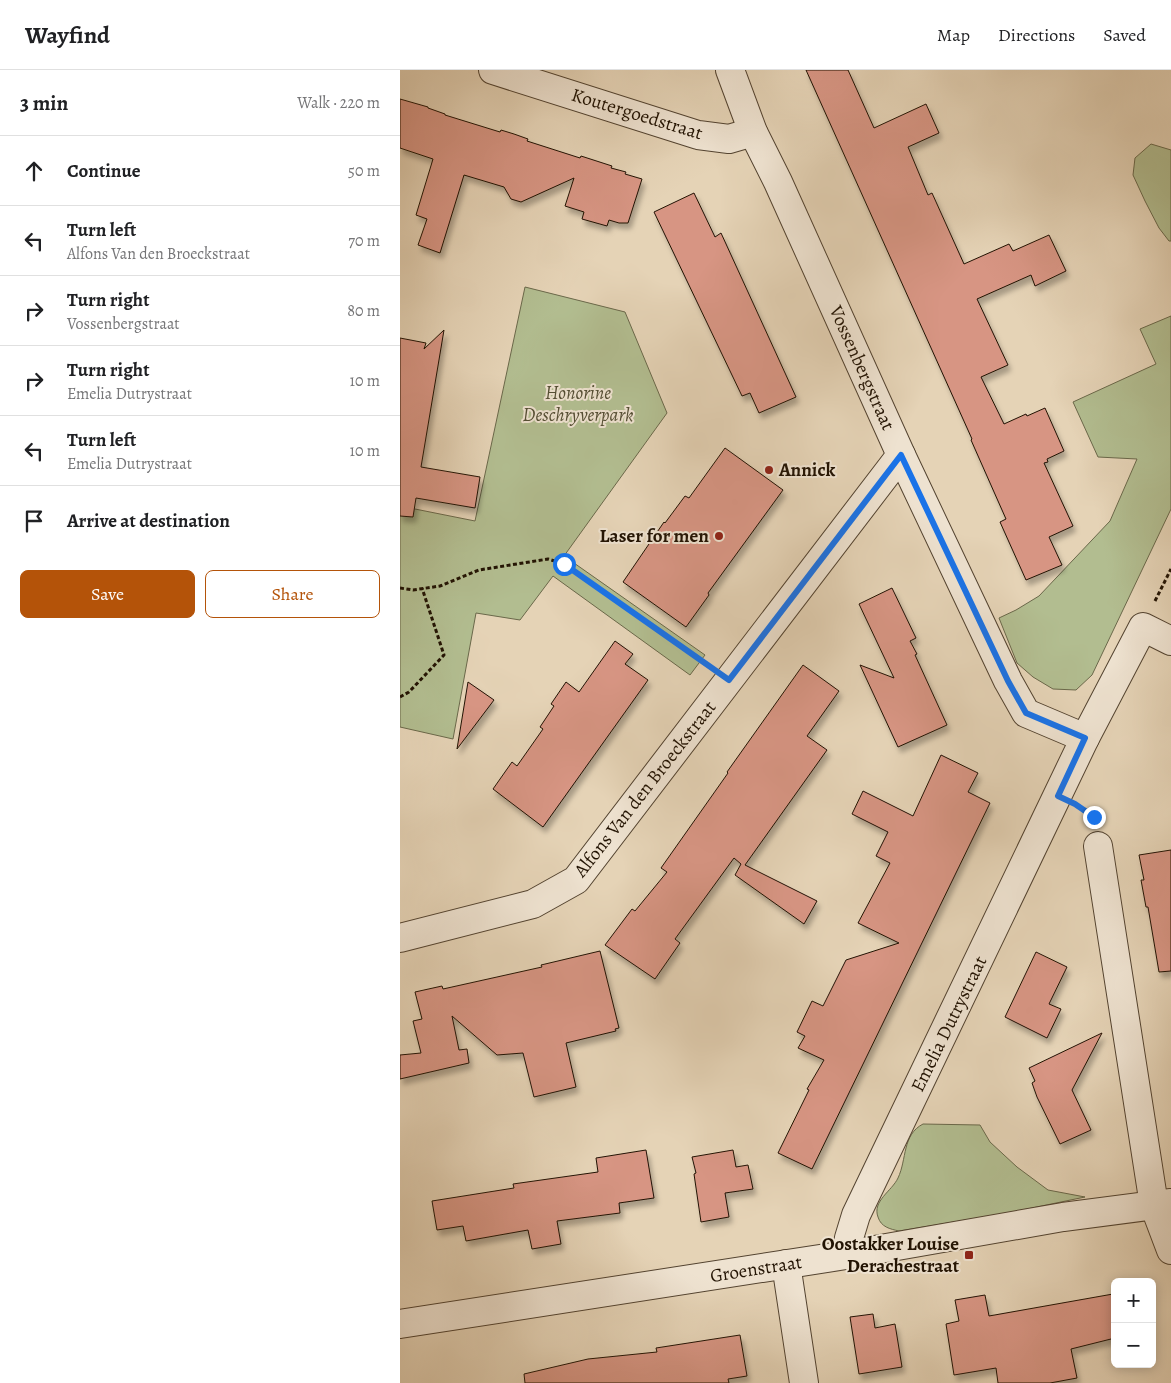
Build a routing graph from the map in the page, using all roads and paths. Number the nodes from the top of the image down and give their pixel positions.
1 (494, 70) edge
2 (730, 70) edge
3 (753, 132) junction
4 (901, 455) junction
5 (1171, 568) edge
6 (400, 588) edge
7 (422, 588) junction
8 (1143, 627) junction
9 (1171, 641) edge
10 (729, 680) junction
11 (400, 697) edge
12 (1085, 738) junction
13 (1058, 796) junction
14 (1098, 846) joint
15 (400, 938) edge
16 (1163, 1204) edge
17 (1171, 1250) edge
18 (846, 1255) junction
19 (786, 1264) junction
20 (400, 1324) edge
21 (804, 1383) edge

1 - 3 street, Koutergoedstraat
2 - 3 street, Vossenbergstraat
3 - 4 street, Vossenbergstraat
4 - 10 street, Alfons Van den Broeckstraat
4 - 12 street, Vossenbergstraat
5 - 8 path
6 - 7 path
7 - 10 path
7 - 11 path
8 - 9 street
8 - 12 street, Emelia Dutrystraat
10 - 15 street, Alfons Van den Broeckstraat
12 - 13 street, Emelia Dutrystraat
13 - 14 path
13 - 18 street, Emelia Dutrystraat
14 - 16 street
16 - 17 street
16 - 18 street, Groenstraat
18 - 19 street, Groenstraat
19 - 20 street, Groenstraat
19 - 21 street

